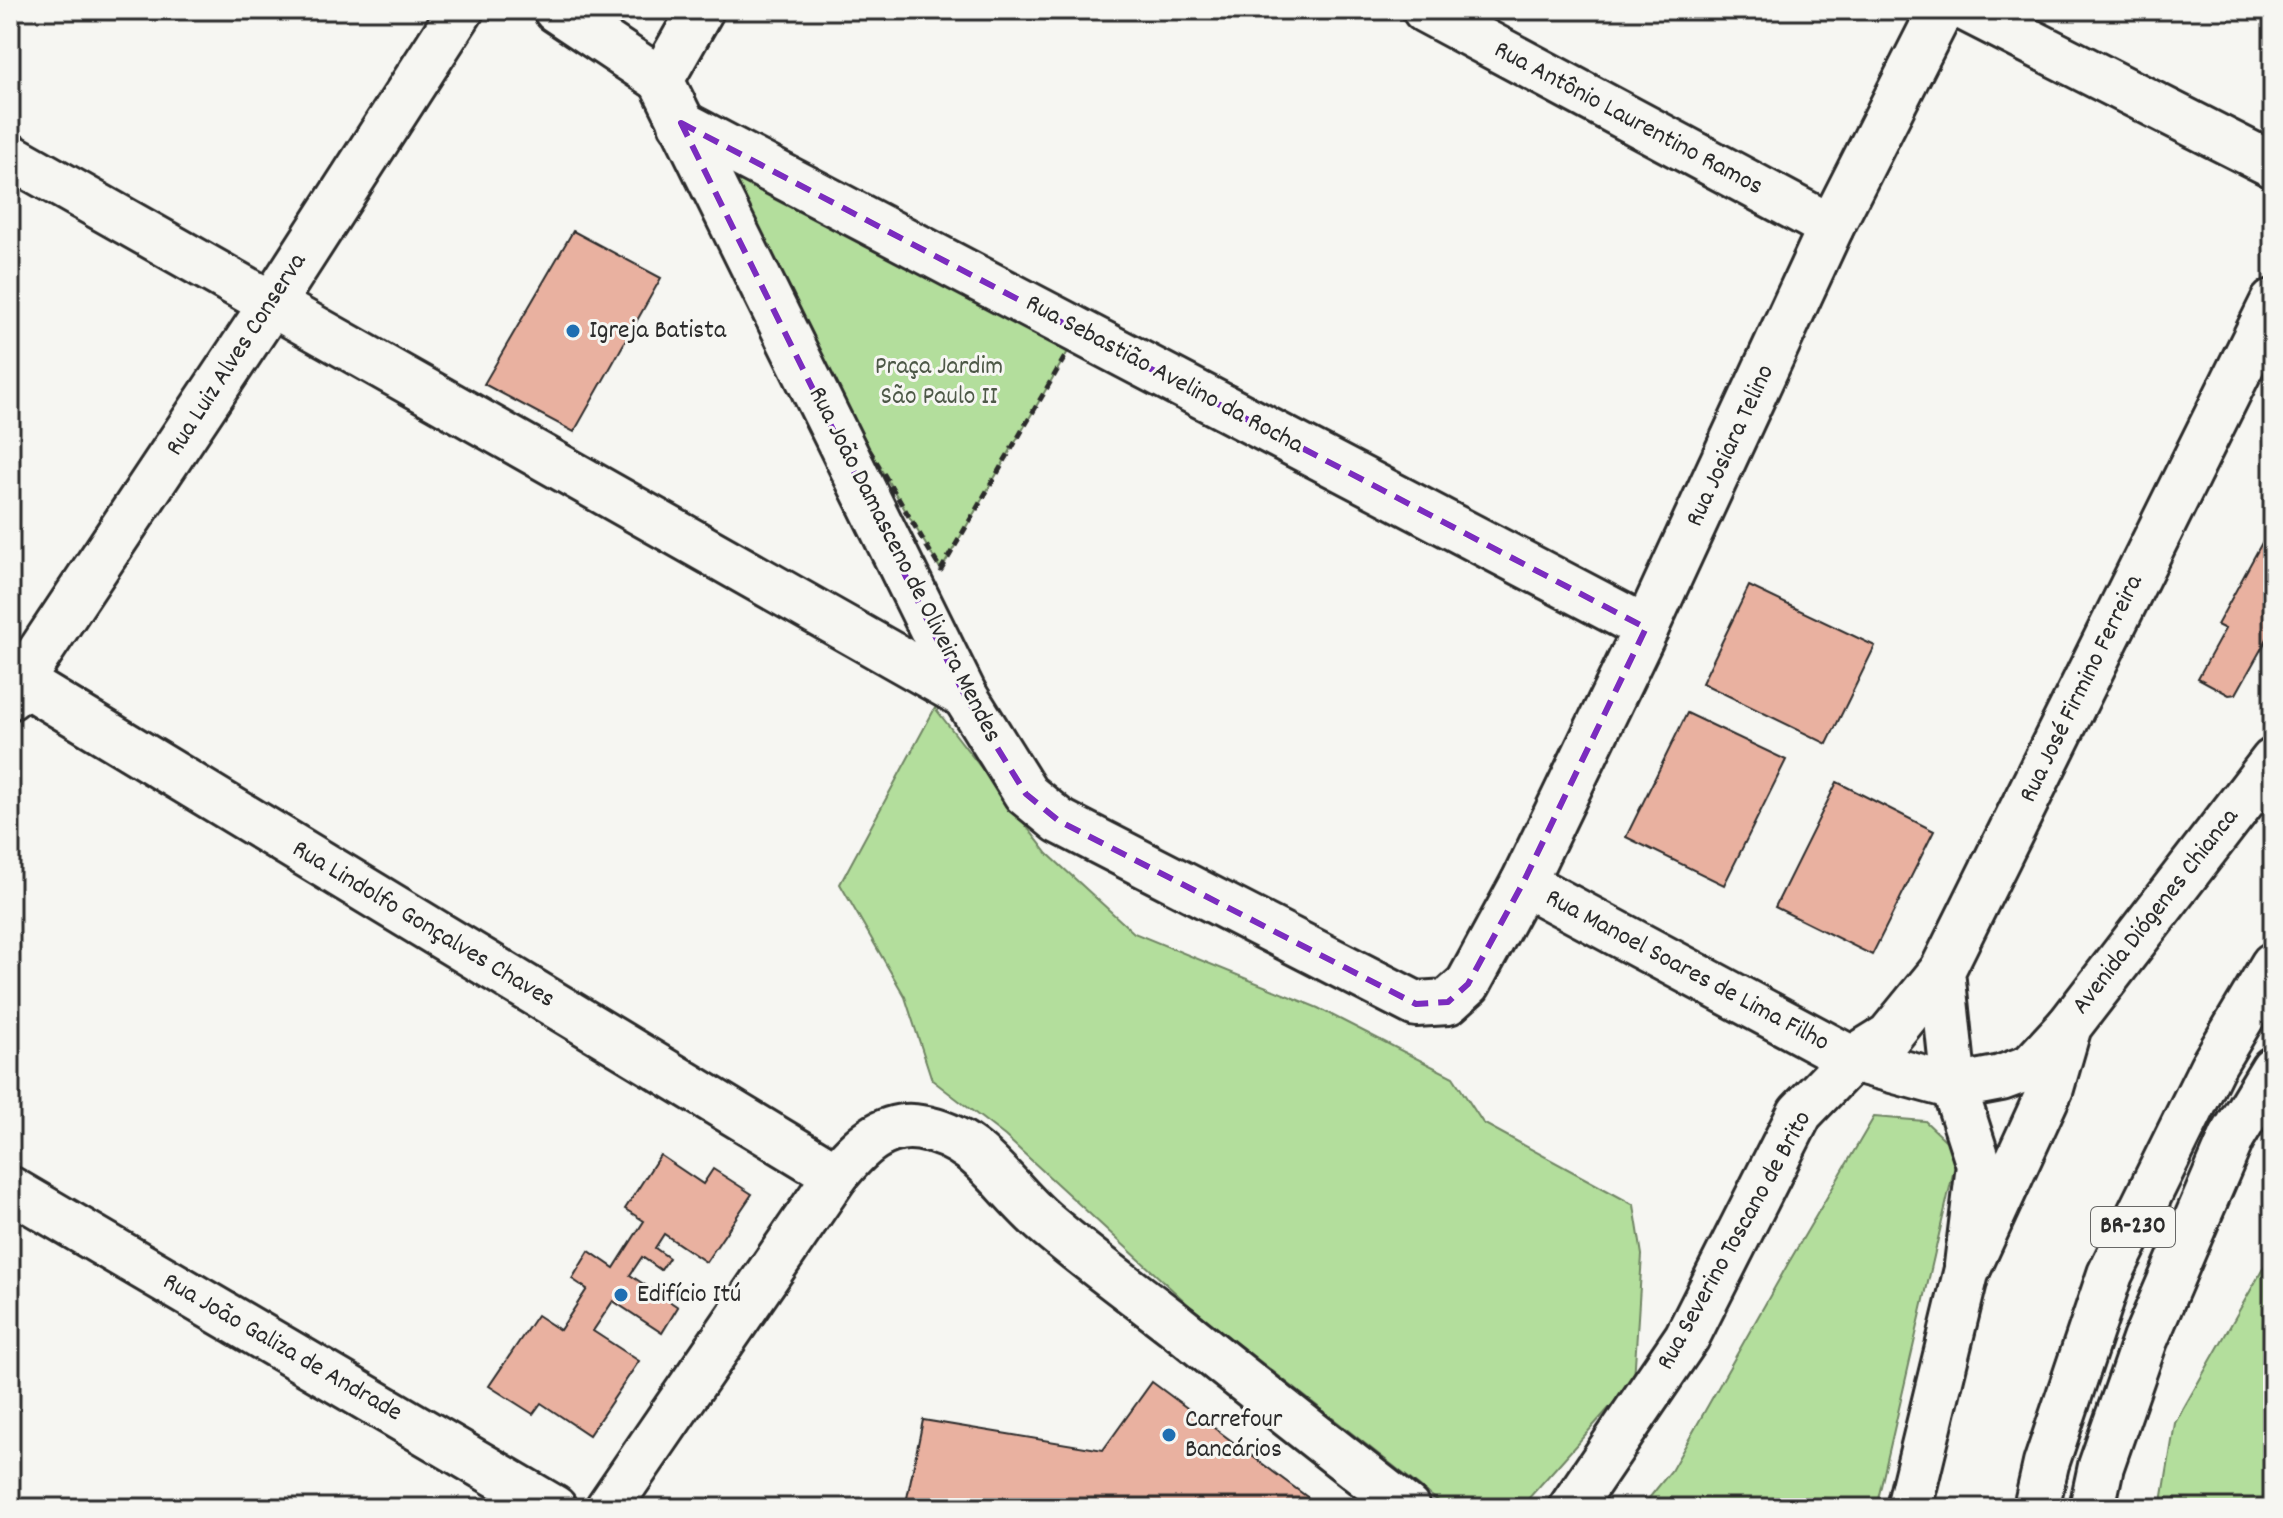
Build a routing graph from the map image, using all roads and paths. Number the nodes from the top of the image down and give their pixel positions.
1 (461, 10) edge
2 (556, 10) edge
3 (701, 10) edge
4 (1425, 10) edge
5 (1941, 10) edge
6 (1968, 10) edge
7 (661, 80) junction
8 (681, 123) junction
9 (10, 156) edge
10 (2273, 165) edge
11 (1831, 227) junction
12 (273, 302) junction
13 (2273, 302) edge
14 (941, 570) joint
15 (1646, 628) junction
16 (13, 684) edge
17 (965, 696) junction
18 (2273, 761) edge
19 (1523, 883) junction
20 (2273, 965) edge
21 (1942, 971) junction
22 (2069, 1026) junction
23 (1852, 1059) junction
24 (2273, 1069) edge
25 (1954, 1087) junction
26 (836, 1175) junction
27 (10, 1189) edge
28 (1966, 1273) junction
29 (554, 1508) edge
30 (608, 1508) edge
31 (1407, 1508) edge
32 (1571, 1508) edge
33 (1909, 1508) edge
34 (2036, 1508) edge
35 (2092, 1508) edge

1 - 12 main road, Rua Luiz Alves Conserva
2 - 7 main road
3 - 7 main road
4 - 11 main road, Rua Antônio Laurentino Ramos
5 - 11 main road, Rua Josiara Telino
6 - 10 main road
7 - 8 main road, Rua João Damasceno de Oliveira Mendes
8 - 15 main road, Rua Sebastião Avelino da Rocha
8 - 17 main road, Rua João Damasceno de Oliveira Mendes
9 - 12 main road
11 - 15 main road, Rua Josiara Telino
12 - 16 main road, Rua Luiz Alves Conserva
12 - 17 main road
13 - 21 main road, Rua José Firmino Ferreira
14 - 14 path
15 - 19 main road, Rua Josiara Telino
16 - 26 main road, Rua Lindolfo Gonçalves Chaves
17 - 19 main road, Rua João Damasceno de Oliveira Mendes
18 - 22 main road, Avenida Diógenes Chianca
19 - 23 main road, Rua Manoel Soares de Lima Filho
20 - 34 main road, BR-230
21 - 23 main road, Rua Manoel Soares de Lima Filho
21 - 25 main road
22 - 25 main road, Avenida Diógenes Chianca
22 - 28 main road, Avenida Diógenes Chianca
23 - 25 main road, Rua Manoel Soares de Lima Filho
23 - 32 main road, Rua Severino Toscano de Brito
24 - 35 main road, BR-230
25 - 28 main road, Avenida Diógenes Chianca
26 - 30 main road
26 - 31 main road
27 - 29 main road, Rua João Galiza de Andrade
28 - 33 main road, Avenida Diógenes Chianca

